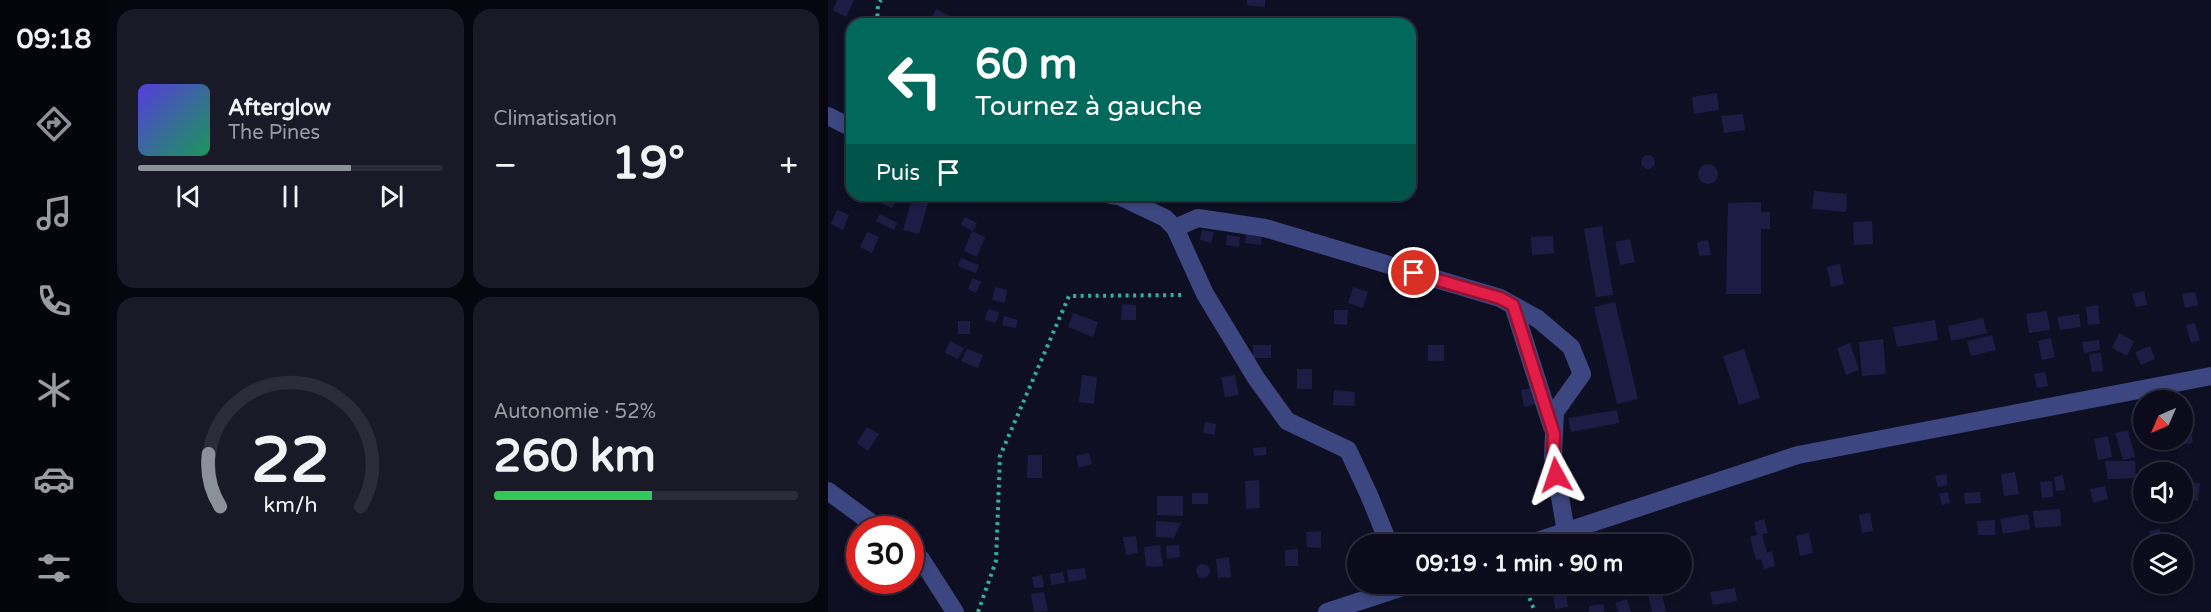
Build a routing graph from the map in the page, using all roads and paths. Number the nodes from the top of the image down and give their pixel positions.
1 (881, 0) edge
2 (878, 18) edge
3 (828, 116) edge
4 (846, 125) edge
5 (1131, 201) edge
6 (1175, 228) junction
7 (1205, 294) junction
8 (1513, 305) junction
9 (2211, 376) edge
10 (1554, 434) junction
11 (828, 491) edge
12 (862, 516) edge
13 (1566, 532) junction
14 (1385, 534) edge
15 (1560, 534) edge
16 (924, 564) edge
17 (1378, 594) edge
18 (1528, 594) edge
19 (955, 612) edge
20 (978, 612) edge
21 (1327, 612) edge
22 (1535, 612) edge

1 - 2 path
3 - 4 street
5 - 6 street
6 - 7 street
6 - 8 street
7 - 14 street
7 - 20 path
8 - 10 street
8 - 10 street
9 - 13 street
10 - 13 street
11 - 12 street
13 - 15 street
16 - 19 street
17 - 21 street
18 - 22 path

